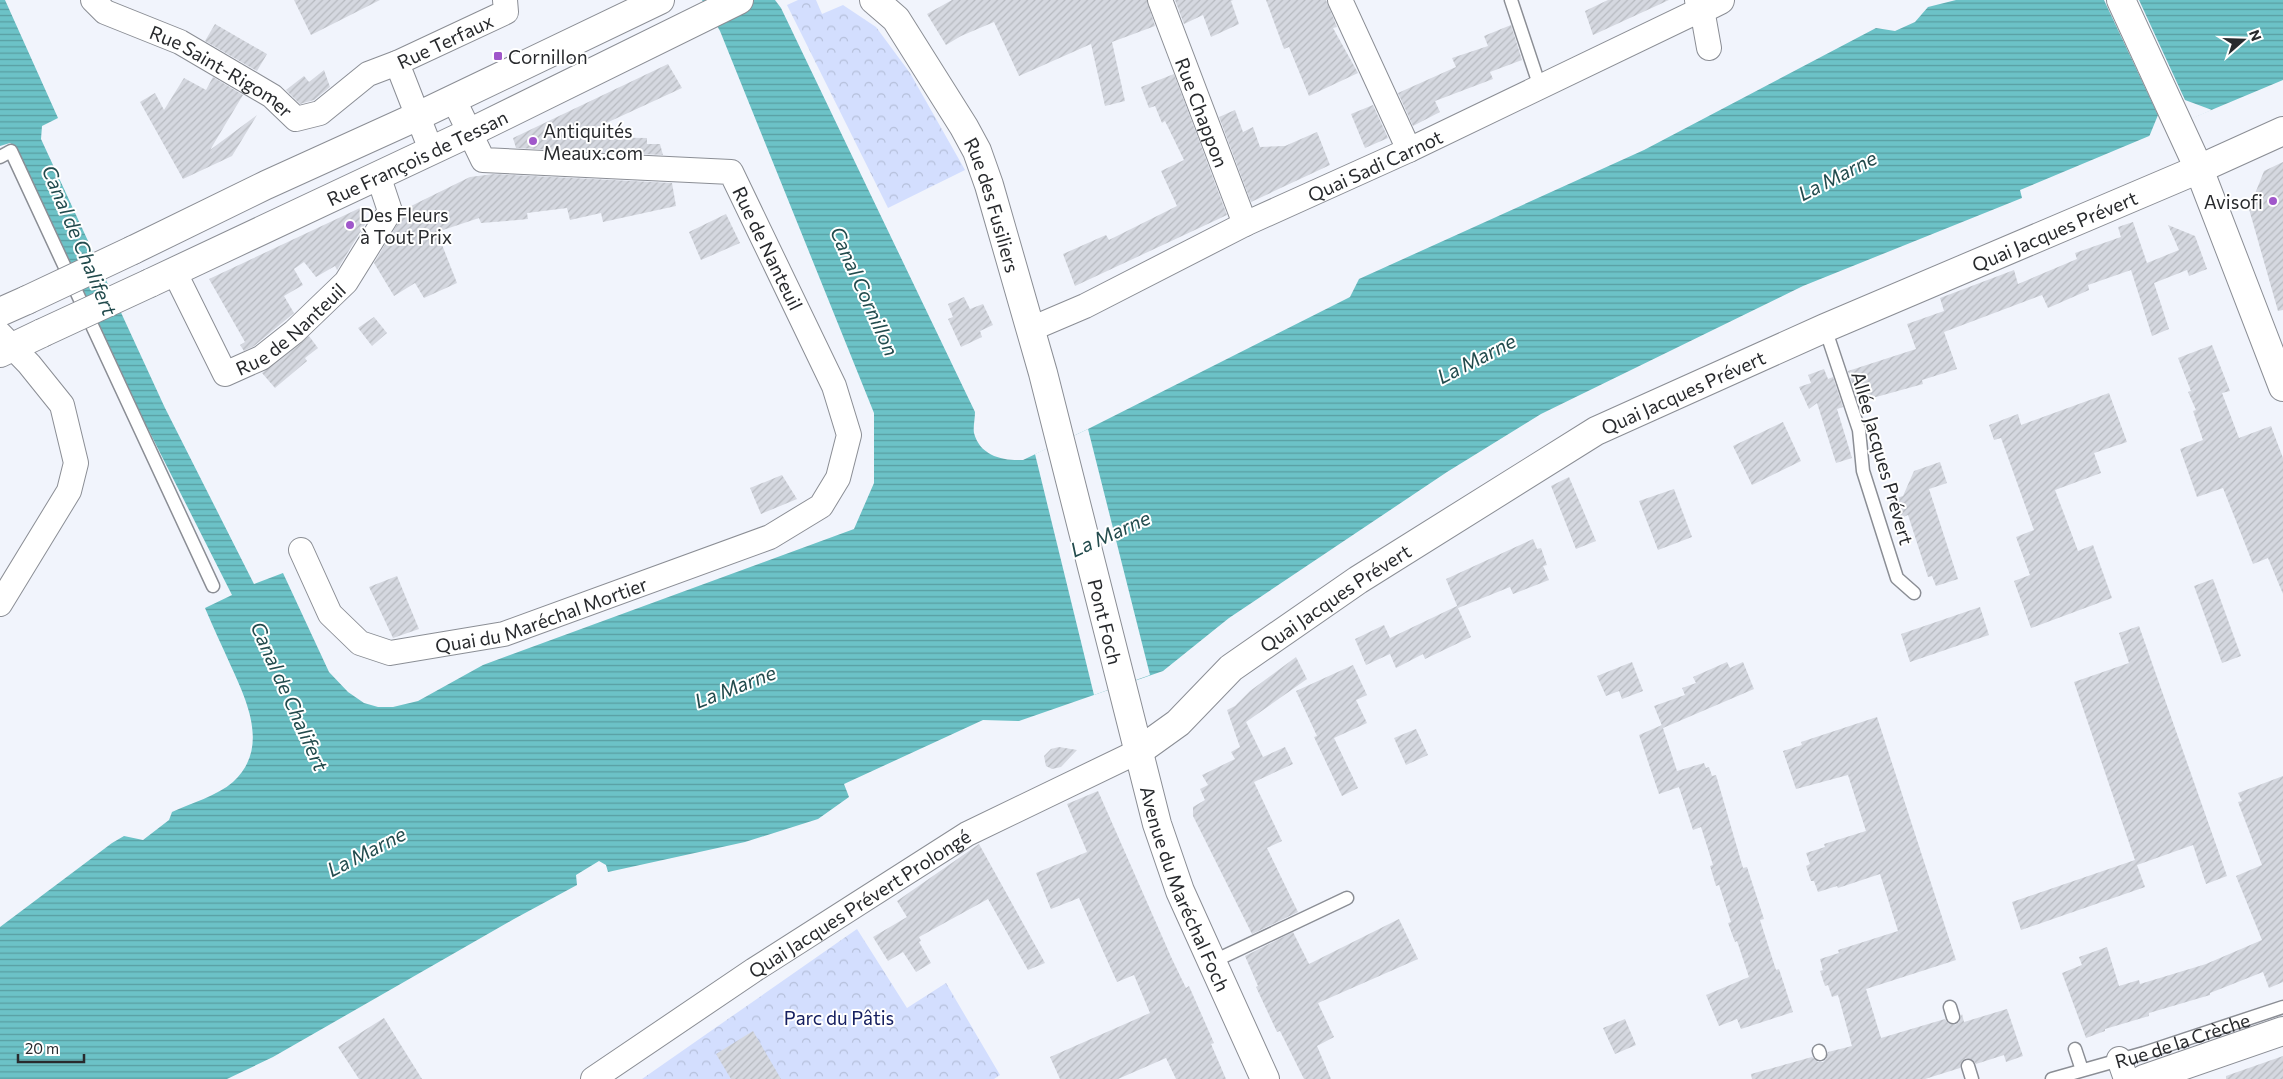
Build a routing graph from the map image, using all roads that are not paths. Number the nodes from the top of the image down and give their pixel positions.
1 (93, 0) edge
2 (505, 0) edge
3 (660, 0) edge
4 (739, 0) edge
5 (874, 0) edge
6 (1160, 0) edge
7 (1340, 0) edge
8 (1511, 0) edge
9 (2121, 0) edge
10 (1707, 3) edge
11 (891, 10) edge
12 (1709, 48) dead end
13 (397, 63) junction
14 (1540, 87) junction
15 (453, 98) junction
16 (418, 116) junction
17 (2283, 131) edge
18 (470, 132) junction
19 (431, 150) junction
20 (1410, 150) junction
21 (0, 157) edge
22 (2200, 169) junction
23 (378, 175) junction
24 (1245, 224) junction
25 (174, 271) junction
26 (0, 312) edge
27 (1825, 328) junction
28 (1031, 329) junction
29 (4, 345) edge
30 (2283, 387) edge
31 (1052, 408) joint
32 (821, 506) joint
33 (301, 550) dead end
34 (213, 586) dead end
35 (3, 593) edge
36 (1914, 593) dead end
37 (1123, 691) joint
38 (1138, 751) junction
39 (1346, 898) dead end
40 (1212, 962) junction
41 (2283, 1007) edge
42 (2283, 1031) edge
43 (2075, 1049) dead end
44 (1968, 1066) dead end
45 (2122, 1069) edge
46 (2082, 1070) junction
47 (593, 1079) edge
48 (1265, 1079) edge
49 (1972, 1079) edge
50 (2052, 1079) edge
51 (2144, 1079) edge

1 - 13 street, Rue Saint-Rigomer
2 - 13 street, Rue Terfaux
3 - 15 main road, Rue François de Tessan
4 - 18 main road, Rue François de Tessan
5 - 11 main road, Rue des Fusiliers
6 - 24 street, Rue Chappon
7 - 20 street
8 - 14 lane
9 - 22 main road
10 - 12 street
10 - 14 street, Quai Sadi Carnot
11 - 28 main road, Rue des Fusiliers
13 - 16 street, Rue Terfaux
14 - 20 street, Quai Sadi Carnot
15 - 16 main road, Rue François de Tessan
15 - 18 street
16 - 19 street, Rue Terfaux
16 - 26 main road, Rue François de Tessan, bridge
17 - 22 main road, Quai Jacques Prévert
18 - 19 main road, Rue François de Tessan
18 - 32 street, Rue de Nanteuil
19 - 23 main road, Rue François de Tessan
20 - 24 street, Quai Sadi Carnot
21 - 34 lane
22 - 27 main road, Quai Jacques Prévert
22 - 30 main road
23 - 25 main road, Rue François de Tessan
23 - 25 street, Rue de Nanteuil
24 - 28 street, Quai Sadi Carnot
25 - 29 main road, Rue François de Tessan, bridge
27 - 36 lane, Allée Jacques Prévert
27 - 38 main road, Quai Jacques Prévert
28 - 31 main road, Rue des Fusiliers
29 - 35 street
31 - 37 main road, Pont Foch
32 - 33 street, Quai du Maréchal Mortier
37 - 38 main road, Avenue du Maréchal Foch
38 - 40 main road, Avenue du Maréchal Foch
38 - 47 street, Quai Jacques Prévert Prolongé
39 - 40 lane
40 - 48 main road, Avenue du Maréchal Foch
41 - 45 lane, Rue de la Crèche
42 - 51 main road, Rue de la Crèche
43 - 46 lane
44 - 49 lane
45 - 46 lane, Rue de la Crèche
46 - 50 lane, Rue de la Crèche

